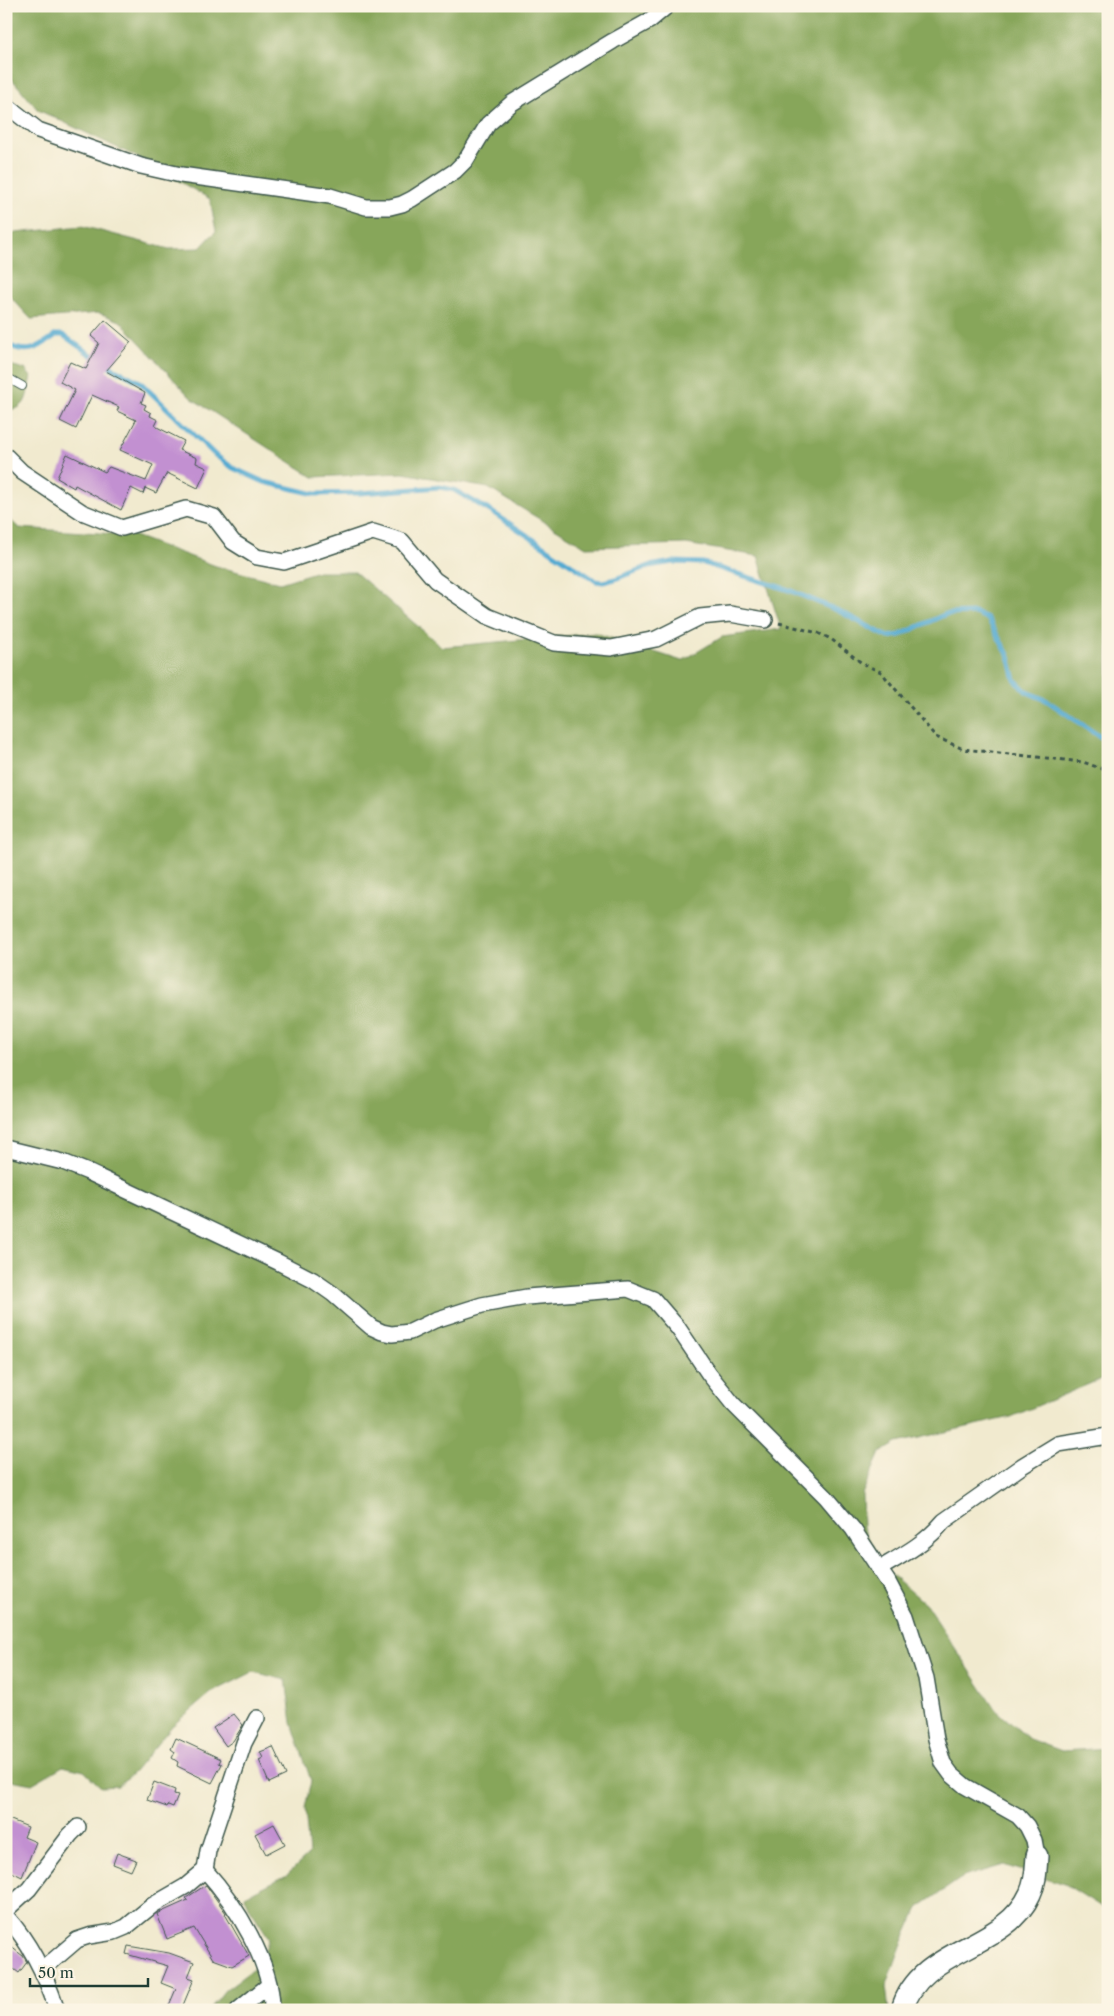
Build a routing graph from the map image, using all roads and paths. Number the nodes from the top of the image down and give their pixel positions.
1 (667, 6) edge
2 (6, 105) edge
3 (6, 377) edge
4 (22, 386) dead end
5 (6, 456) edge
6 (765, 620) joint
7 (1108, 771) edge
8 (6, 1148) edge
9 (1108, 1436) edge
10 (879, 1570) junction
11 (257, 1718) dead end
12 (78, 1827) dead end
13 (1037, 1856) joint
14 (205, 1870) junction
15 (6, 1910) edge
16 (6, 1916) edge
17 (42, 1970) junction
18 (269, 1985) junction
19 (58, 2010) edge
20 (238, 2010) edge
21 (272, 2010) edge
22 (902, 2010) edge

1 - 2 street
3 - 4 lane
5 - 6 street
6 - 7 path
8 - 10 street
9 - 10 street
10 - 13 street
11 - 14 street
12 - 15 street
13 - 22 street
14 - 17 street
14 - 18 street
16 - 17 street
17 - 19 street
18 - 20 street
18 - 21 street

